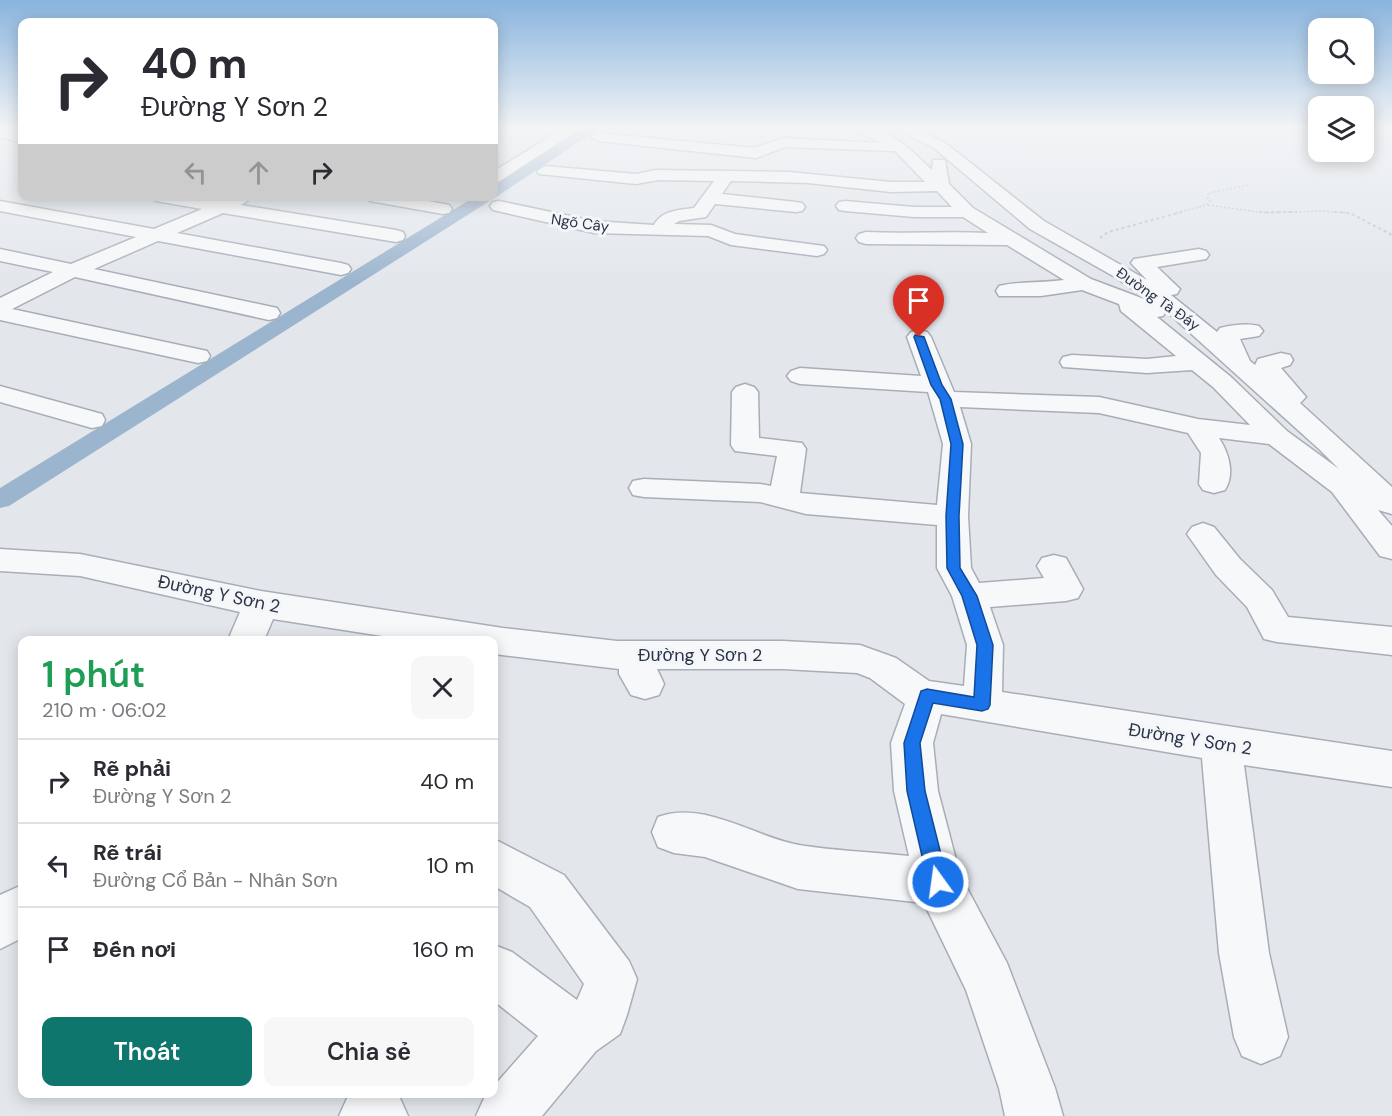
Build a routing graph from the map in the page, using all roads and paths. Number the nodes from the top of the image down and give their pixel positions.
1 (580, 179) edge
2 (646, 179) edge
3 (724, 179) edge
4 (818, 179) edge
5 (932, 179) edge
6 (941, 179) edge
7 (980, 179) edge
8 (941, 185) junction
9 (1248, 185) dead end
10 (518, 192) dead end
11 (184, 201) edge
12 (237, 201) edge
13 (398, 201) edge
14 (705, 205) junction
15 (1207, 205) junction
16 (0, 206) edge
17 (845, 206) dead end
18 (796, 207) dead end
19 (224, 208) junction
20 (443, 209) dead end
21 (967, 212) junction
22 (609, 213) dead end
23 (782, 220) dead end
24 (594, 227) junction
25 (662, 231) junction
26 (1392, 235) edge
27 (153, 236) junction
28 (396, 236) dead end
29 (866, 238) dead end
30 (1011, 239) junction
31 (817, 250) dead end
32 (0, 255) edge
33 (1199, 255) dead end
34 (1101, 261) junction
35 (341, 269) dead end
36 (74, 270) junction
37 (1084, 283) junction
38 (1121, 285) junction
39 (1006, 291) dead end
40 (0, 306) edge
41 (0, 313) edge
42 (269, 313) dead end
43 (1251, 331) dead end
44 (1205, 332) junction
45 (919, 337) dead end
46 (198, 356) dead end
47 (1281, 360) dead end
48 (1072, 362) dead end
49 (1198, 362) junction
50 (1231, 374) junction
51 (800, 376) dead end
52 (745, 392) dead end
53 (941, 392) junction
54 (0, 394) edge
55 (92, 420) dead end
56 (1198, 427) junction
57 (1277, 437) junction
58 (1325, 439) junction
59 (1214, 484) dead end
60 (1343, 486) junction
61 (644, 488) dead end
62 (784, 498) junction
63 (1392, 504) edge
64 (952, 516) junction
65 (1392, 517) edge
66 (1203, 534) dead end
67 (1392, 548) edge
68 (0, 560) edge
69 (1054, 566) dead end
70 (969, 596) junction
71 (261, 604) junction
72 (248, 636) edge
73 (465, 636) edge
74 (498, 641) edge
75 (1392, 641) edge
76 (539, 646) junction
77 (498, 665) edge
78 (927, 696) junction
79 (982, 705) junction
80 (1221, 744) junction
81 (1392, 769) edge
82 (674, 832) dead end
83 (498, 863) edge
84 (938, 882) junction
85 (18, 912) edge
86 (0, 925) edge
87 (498, 973) edge
88 (578, 1032) junction
89 (1260, 1037) dead end
90 (368, 1116) edge
91 (380, 1116) edge
92 (505, 1116) edge
93 (1034, 1116) edge

1 - 2 street
3 - 14 street
4 - 8 street
5 - 8 street
6 - 8 street
7 - 34 street, Đường Tà Đáy
8 - 21 street
9 - 15 path
10 - 24 street, Ngõ Cây
11 - 19 street
12 - 19 street
13 - 20 street
14 - 18 street
14 - 23 street
14 - 25 street
15 - 26 path
15 - 34 path
16 - 27 street
17 - 21 street
19 - 27 street
19 - 28 street
21 - 30 street
22 - 24 street
24 - 25 street, Ngõ Cây
25 - 31 street, Ngõ Cây
27 - 35 street
27 - 36 street
29 - 30 street
30 - 37 street
30 - 38 street
32 - 36 street
33 - 44 street
34 - 38 street, Đường Tà Đáy
36 - 40 street
36 - 42 street
37 - 38 street
37 - 39 street
38 - 44 street, Đường Tà Đáy
38 - 49 street
41 - 46 street
43 - 50 street
44 - 50 street, Đường Tà Đáy
45 - 53 street
47 - 58 street
48 - 49 street
49 - 50 street
50 - 57 street
50 - 58 street
51 - 53 street
52 - 62 street
53 - 56 street
53 - 64 street
54 - 55 street
56 - 57 street
56 - 59 street
57 - 60 street
58 - 63 street
60 - 65 street
60 - 67 street
61 - 62 street
62 - 64 street
64 - 70 street
66 - 75 street
68 - 71 street, Đường Y Sơn 2
69 - 70 street
70 - 79 street
71 - 72 street
71 - 73 street, Đường Y Sơn 2
74 - 76 street, Đường Y Sơn 2
76 - 77 street
76 - 78 street, Đường Y Sơn 2
78 - 79 street, Đường Y Sơn 2
78 - 84 street
79 - 80 street, Đường Y Sơn 2
80 - 81 street, Đường Y Sơn 2
80 - 89 street
82 - 84 street
83 - 88 street
84 - 93 street
85 - 86 street
87 - 88 street
88 - 92 street
90 - 91 street

